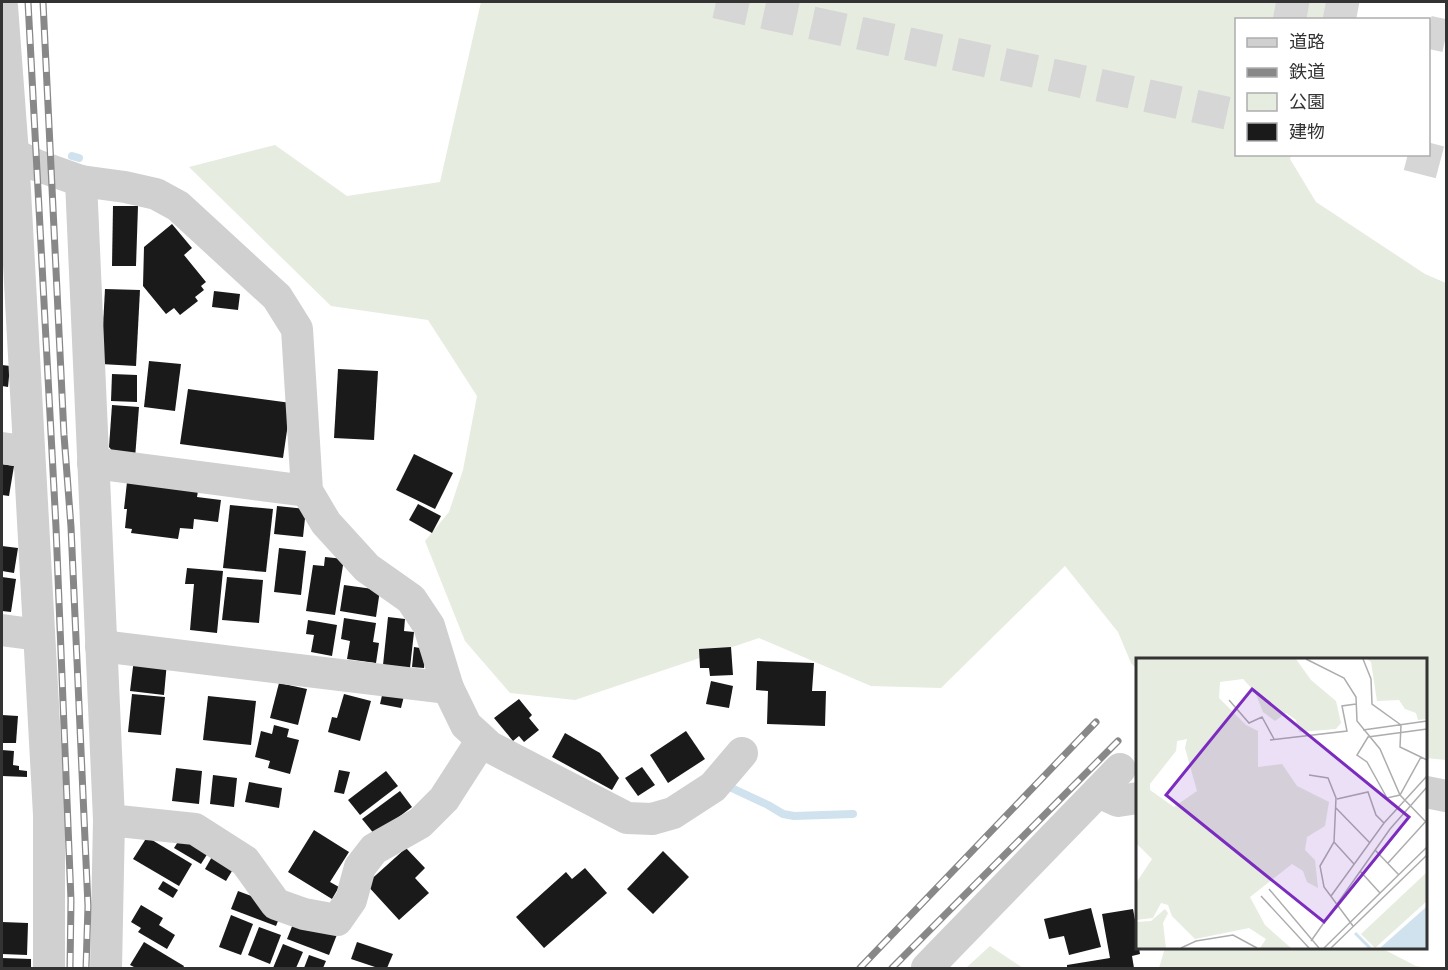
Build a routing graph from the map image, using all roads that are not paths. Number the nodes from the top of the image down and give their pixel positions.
1 (2, 6) edge
2 (7, 153) edge
3 (81, 180) junction
4 (15, 450) edge
5 (93, 463) junction
6 (307, 491) junction
7 (2, 630) edge
8 (39, 635) junction
9 (100, 646) junction
10 (448, 688) junction
11 (482, 740) junction
12 (742, 753) dead end
13 (1120, 769) dead end
14 (1098, 792) junction
15 (1427, 792) edge
16 (1446, 796) edge
17 (1136, 798) edge
18 (109, 820) junction
19 (49, 969) edge
20 (106, 969) edge
21 (927, 969) edge

1 - 2 street
2 - 3 street
2 - 4 street
3 - 5 street
3 - 6 street
4 - 8 street
5 - 6 street
5 - 9 street
6 - 10 street
7 - 8 street
8 - 19 street
9 - 10 street
9 - 18 street
10 - 11 street
11 - 12 street
11 - 18 street
13 - 14 street
14 - 17 street
14 - 21 street
15 - 16 street
18 - 20 street

